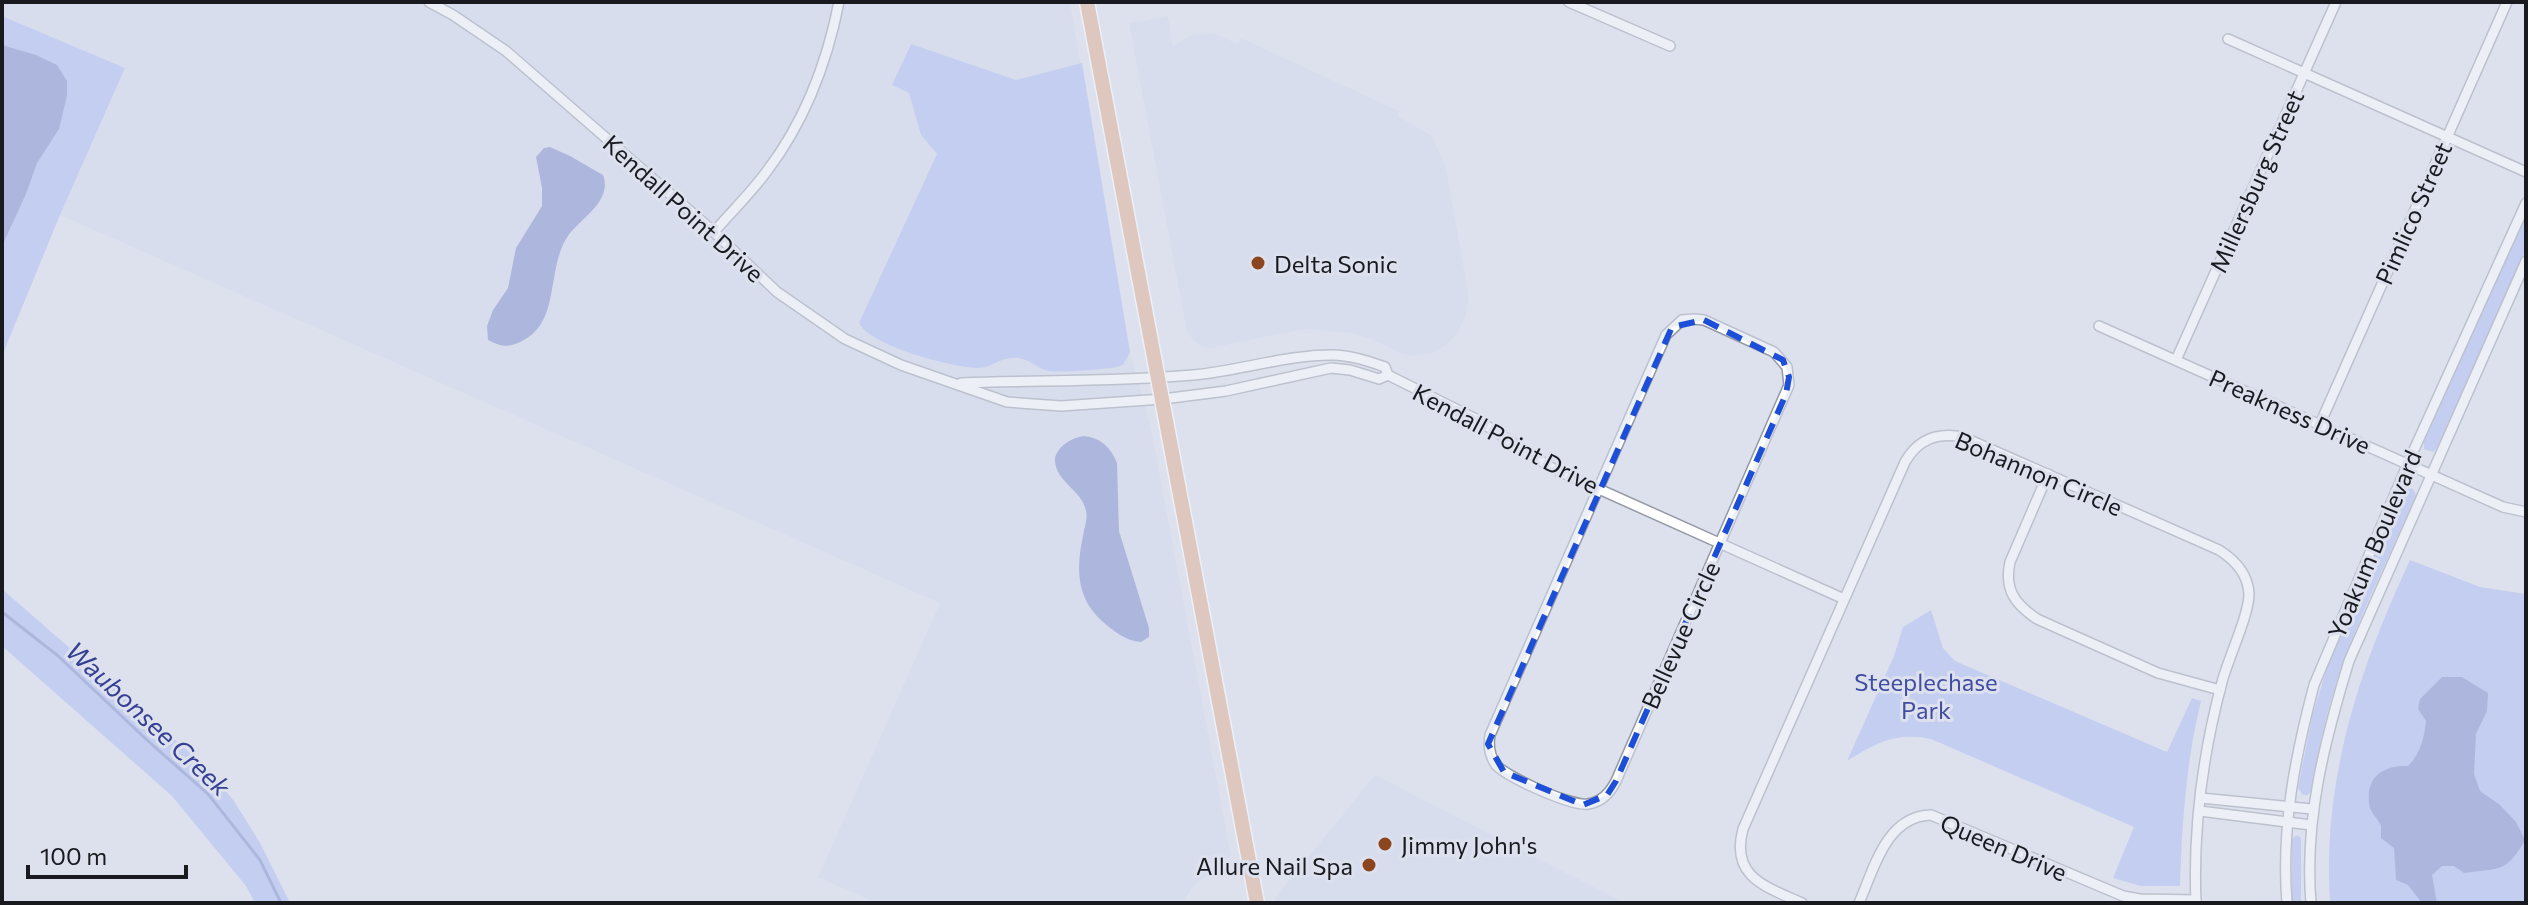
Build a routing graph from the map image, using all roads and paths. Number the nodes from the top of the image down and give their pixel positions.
1 (429, 2) edge
2 (839, 2) edge
3 (1087, 2) edge
4 (1569, 2) edge
5 (2336, 2) edge
6 (2507, 2) edge
7 (2228, 39) dead end
8 (1670, 46) dead end
9 (2304, 73) junction
10 (2447, 136) junction
11 (2526, 172) edge
12 (2526, 203) edge
13 (714, 232) junction
14 (2526, 261) edge
15 (2099, 326) dead end
16 (2176, 360) junction
17 (1388, 375) junction
18 (1158, 378) junction
19 (957, 383) junction
20 (1163, 399) junction
21 (2320, 424) junction
22 (2408, 463) junction
23 (2048, 474) junction
24 (2431, 474) junction
25 (1598, 489) junction
26 (2526, 512) edge
27 (1720, 544) junction
28 (1844, 599) junction
29 (2220, 690) junction
30 (2201, 798) junction
31 (2288, 807) junction
32 (2312, 809) junction
33 (2200, 811) junction
34 (2286, 822) junction
35 (2311, 825) junction
36 (2196, 902) edge
37 (1257, 903) edge
38 (1802, 903) edge
39 (1859, 903) edge
40 (2287, 903) edge
41 (2311, 903) edge

1 - 13 street, Kendall Point Drive
2 - 13 street
3 - 18 main road
4 - 8 street
5 - 9 street, Millersburg Street
6 - 10 street, Pimlico Street
7 - 9 street
9 - 10 street
9 - 16 street, Millersburg Street
10 - 11 street
10 - 21 street, Pimlico Street
12 - 22 street, Yoakum Boulevard
13 - 19 street, Kendall Point Drive
14 - 24 street, Yoakum Boulevard
15 - 16 street, Preakness Drive
16 - 21 street, Preakness Drive
17 - 18 street, Kendall Point Drive
17 - 20 street, Kendall Point Drive
17 - 25 street, Kendall Point Drive
18 - 19 street, Kendall Point Drive
18 - 20 main road
19 - 20 street, Kendall Point Drive
20 - 37 main road
21 - 22 street, Preakness Drive
22 - 24 street, Preakness Drive
22 - 31 street, Yoakum Boulevard
23 - 28 street, Bohannon Circle
23 - 29 street, Bohannon Circle
23 - 29 street
24 - 26 street, Preakness Drive
24 - 32 street, Yoakum Boulevard
25 - 27 street, Kendall Point Drive
25 - 27 street, Bellevue Circle
25 - 27 street, Bellevue Circle
27 - 28 street, Kendall Point Drive
28 - 38 street, Bohannon Circle
29 - 30 street, Bohannon Circle
30 - 31 street
30 - 33 street, Bohannon Circle
31 - 32 street
31 - 34 street, Yoakum Boulevard
32 - 35 street, Yoakum Boulevard
33 - 34 street
33 - 36 street, Bohannon Circle
34 - 35 street
34 - 40 street, Yoakum Boulevard
35 - 41 street, Yoakum Boulevard
36 - 39 street, Queen Drive

